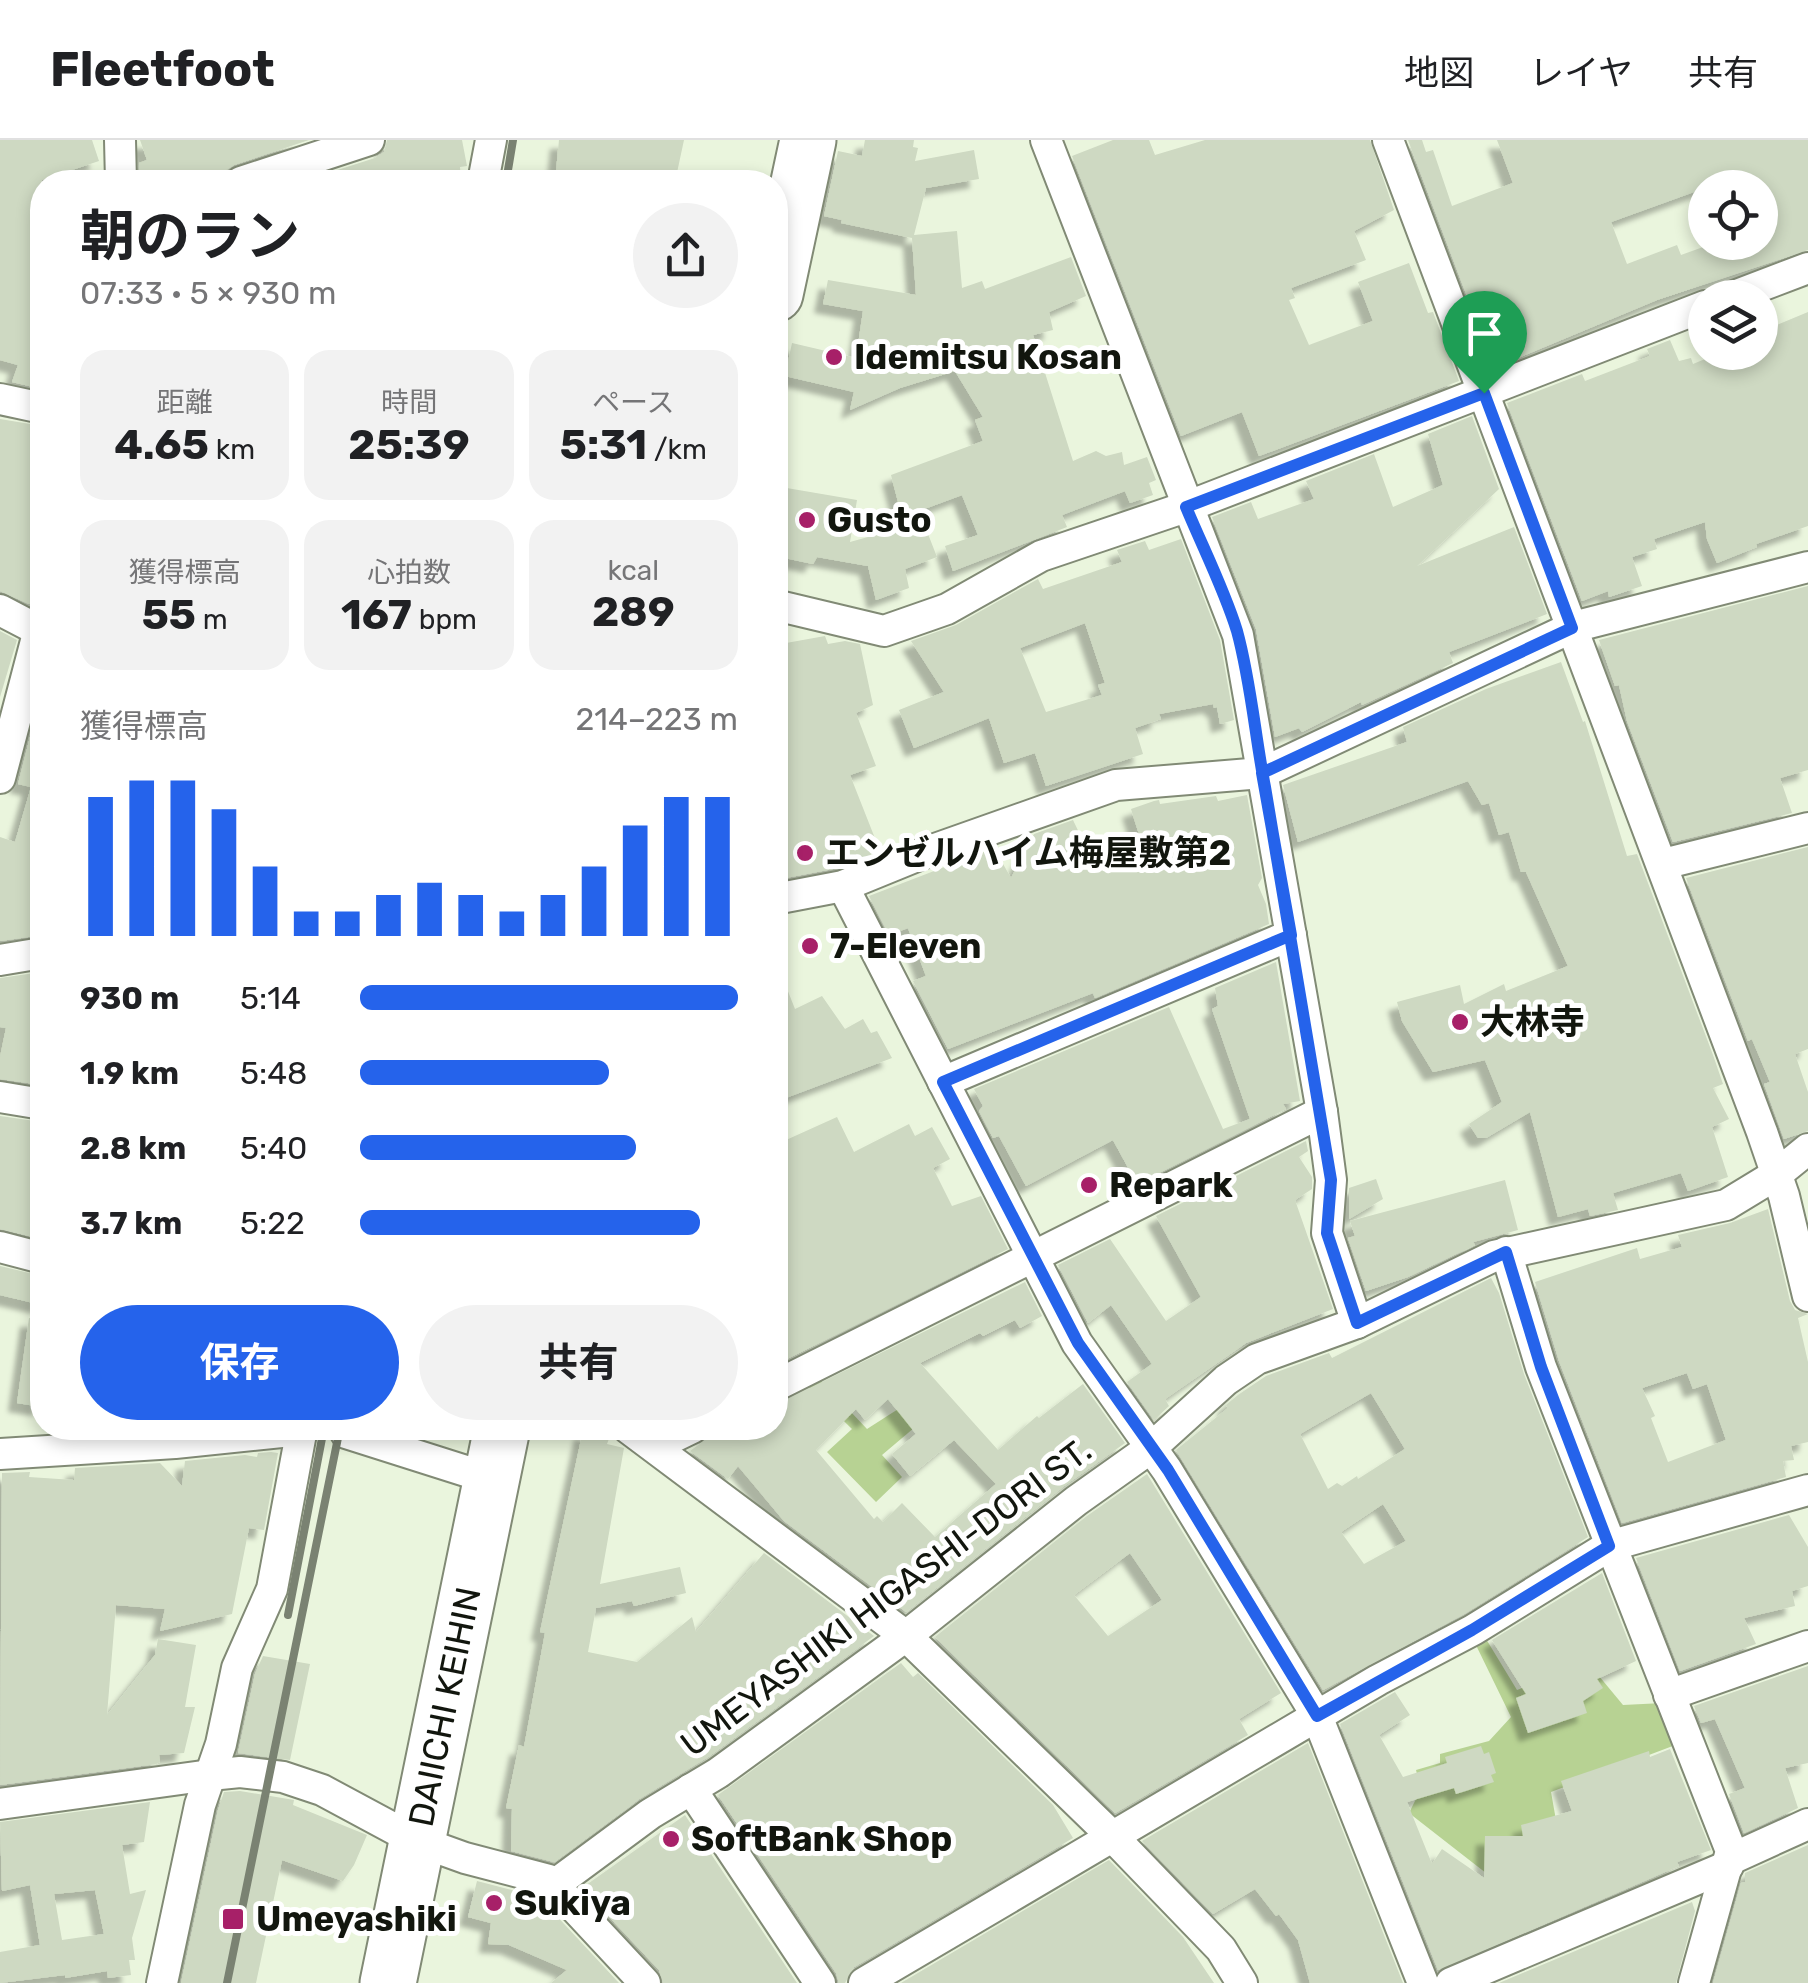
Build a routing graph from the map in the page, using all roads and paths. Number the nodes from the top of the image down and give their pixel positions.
1 (120, 140) edge
2 (370, 140) edge
3 (490, 140) edge
4 (772, 140) edge
5 (808, 140) edge
6 (1046, 140) edge
7 (1388, 140) edge
8 (121, 170) edge
9 (278, 170) edge
10 (486, 170) edge
11 (766, 170) edge
12 (788, 233) edge
13 (1808, 268) edge
14 (1776, 280) edge
15 (1688, 312) edge
16 (1484, 393) junction
17 (0, 399) edge
18 (30, 405) edge
19 (1186, 507) junction
20 (1808, 567) edge
21 (788, 608) edge
22 (0, 610) edge
23 (30, 622) edge
24 (1572, 628) junction
25 (30, 668) edge
26 (1262, 773) junction
27 (0, 778) edge
28 (1808, 828) edge
29 (1663, 864) junction
30 (843, 886) junction
31 (788, 897) edge
32 (1291, 935) junction
33 (30, 955) edge
34 (0, 960) edge
35 (943, 1082) junction
36 (0, 1097) edge
37 (30, 1102) edge
38 (1322, 1112) junction
39 (1808, 1149) edge
40 (1776, 1174) junction
41 (0, 1247) edge
42 (1506, 1252) junction
43 (30, 1255) edge
44 (1030, 1257) junction
45 (1808, 1296) edge
46 (1357, 1323) junction
47 (788, 1379) edge
48 (202, 1440) edge
49 (300, 1440) edge
50 (398, 1440) edge
51 (527, 1440) edge
52 (645, 1440) edge
53 (667, 1440) edge
54 (654, 1446) junction
55 (1152, 1447) junction
56 (496, 1453) edge
57 (0, 1454) edge
58 (1808, 1490) edge
59 (1609, 1546) junction
60 (906, 1636) junction
61 (1808, 1646) edge
62 (1669, 1695) junction
63 (1317, 1716) junction
64 (210, 1774) junction
65 (690, 1789) junction
66 (0, 1804) edge
67 (1808, 1824) edge
68 (1112, 1836) junction
69 (428, 1845) junction
70 (1730, 1862) junction
71 (554, 1885) junction
72 (162, 1983) edge
73 (388, 1983) edge
74 (418, 1983) edge
75 (645, 1983) edge
76 (820, 1983) edge
77 (864, 1983) edge
78 (1242, 1983) edge
79 (1423, 1983) edge
80 (1451, 1983) edge
81 (1694, 1983) edge

1 - 8 street
2 - 9 street
3 - 10 street
4 - 11 highway
5 - 12 highway
6 - 19 street
7 - 16 street
13 - 14 street
15 - 16 street
16 - 19 street
16 - 24 street
17 - 18 street
19 - 21 street
19 - 26 street
20 - 24 street
22 - 23 street
24 - 26 street
24 - 29 street
25 - 27 street
26 - 30 street
26 - 32 street
28 - 29 street
29 - 40 street
30 - 31 street
30 - 35 street
32 - 35 street
32 - 38 street
33 - 34 street
35 - 44 street
36 - 37 street
38 - 44 street
38 - 46 street
39 - 40 street, UMEYASHIKI HIGASHI-DORI ST.
40 - 42 street, UMEYASHIKI HIGASHI-DORI ST.
40 - 45 street
41 - 43 street
42 - 46 street, UMEYASHIKI HIGASHI-DORI ST.
42 - 59 street
44 - 47 street
44 - 55 street
46 - 55 street, UMEYASHIKI HIGASHI-DORI ST.
48 - 57 street
49 - 64 street
50 - 56 street
51 - 69 highway, DAIICHI KEIHIN
52 - 54 street
53 - 54 street
54 - 60 street
55 - 60 street, UMEYASHIKI HIGASHI-DORI ST.
55 - 63 street
56 - 69 highway, DAIICHI KEIHIN
58 - 59 street
59 - 62 street
59 - 63 street
60 - 65 street, UMEYASHIKI HIGASHI-DORI ST.
60 - 68 street
61 - 62 street
62 - 70 street
63 - 68 street
63 - 79 street
64 - 66 street
64 - 69 street
64 - 72 street
65 - 71 street, UMEYASHIKI HIGASHI-DORI ST.
65 - 76 street
67 - 70 street
68 - 77 street
68 - 78 street
69 - 71 street
69 - 73 highway, DAIICHI KEIHIN
69 - 74 highway, DAIICHI KEIHIN
70 - 80 street
70 - 81 street
71 - 75 street

